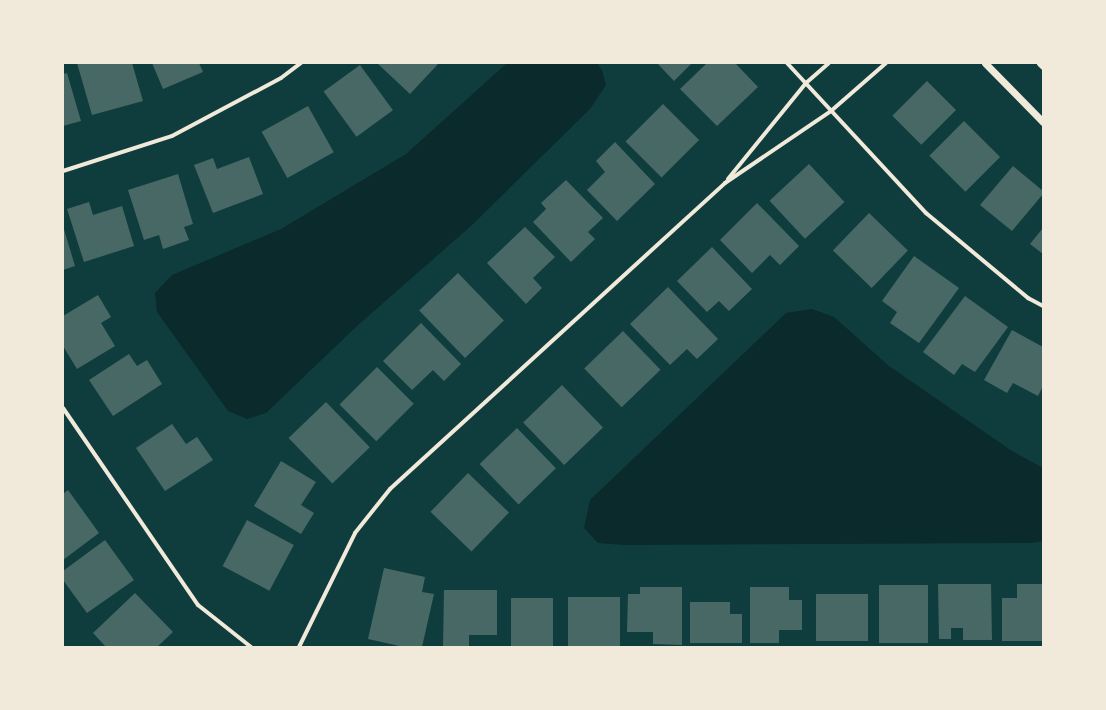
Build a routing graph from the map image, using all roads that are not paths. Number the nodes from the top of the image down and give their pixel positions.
1 (301, 63) edge
2 (787, 63) edge
3 (829, 63) edge
4 (886, 63) edge
5 (985, 63) edge
6 (1040, 63) edge
7 (1043, 66) edge
8 (806, 83) junction
9 (831, 111) junction
10 (1043, 122) edge
11 (63, 171) edge
12 (725, 183) junction
13 (1043, 306) edge
14 (63, 408) edge
15 (251, 647) edge
16 (299, 647) edge

1 - 11 street
2 - 8 street
3 - 8 street
4 - 9 street
5 - 10 street
6 - 7 street
8 - 9 street
8 - 12 street
9 - 12 street
9 - 13 street
12 - 16 street
14 - 15 street

